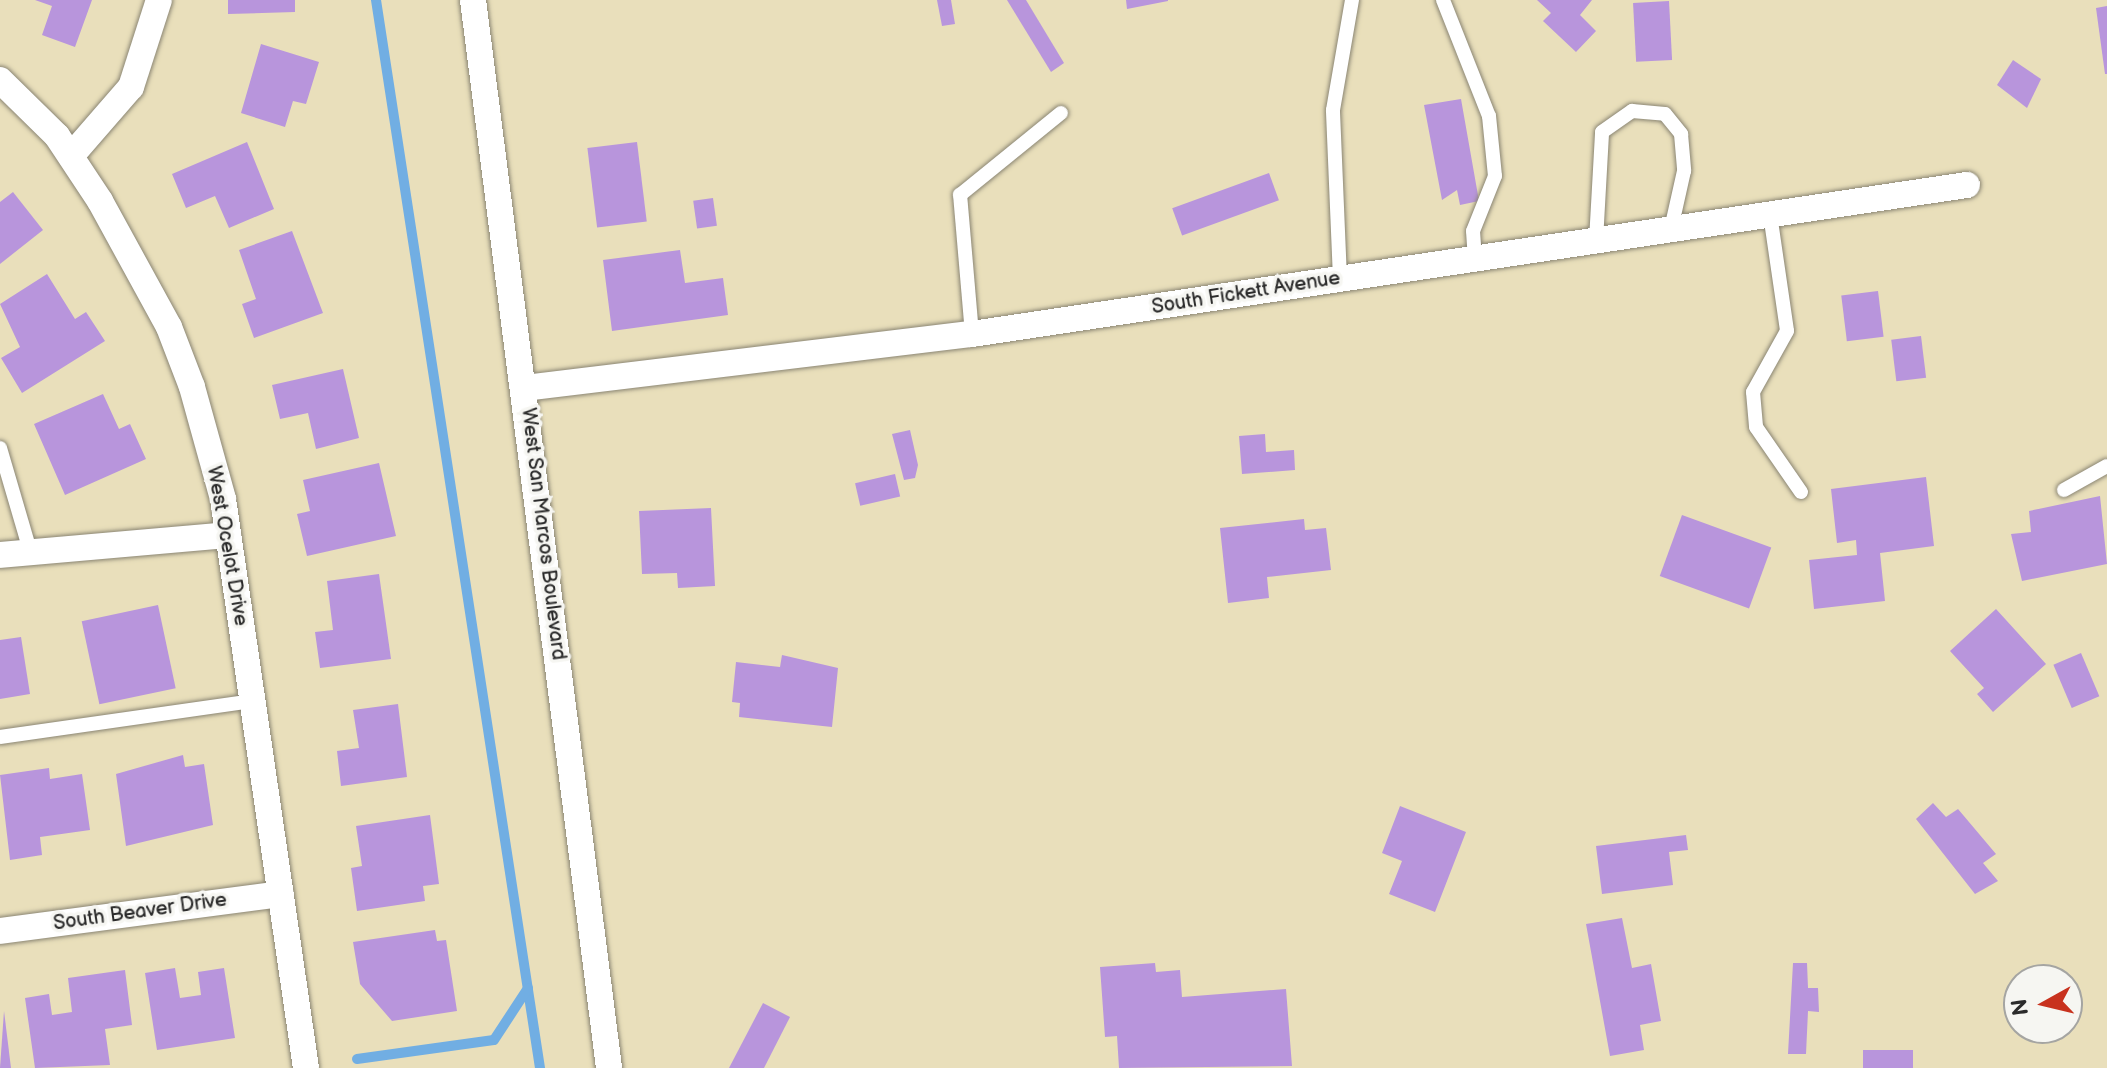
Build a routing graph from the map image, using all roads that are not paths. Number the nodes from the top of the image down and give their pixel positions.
1 (159, 0) edge
2 (473, 0) edge
3 (1352, 0) edge
4 (1443, 0) edge
5 (0, 80) edge
6 (1061, 113) dead end
7 (71, 156) junction
8 (1967, 185) dead end
9 (1770, 214) junction
10 (1671, 229) junction
11 (1596, 241) junction
12 (1475, 258) junction
13 (1340, 279) junction
14 (972, 334) junction
15 (524, 388) junction
16 (0, 448) edge
17 (2107, 466) edge
18 (2064, 490) dead end
19 (1801, 492) dead end
20 (228, 535) junction
21 (31, 554) junction
22 (0, 555) edge
23 (253, 701) junction
24 (0, 737) edge
25 (281, 894) junction
26 (0, 931) edge
27 (306, 1068) edge
28 (609, 1068) edge

1 - 7 street
2 - 15 street, West San Marcos Boulevard
3 - 13 lane
4 - 12 lane
5 - 7 street, West Ocelot Drive
6 - 14 lane
7 - 20 street, West Ocelot Drive
8 - 9 street, South Fickett Avenue
9 - 10 street, South Fickett Avenue
9 - 19 lane
10 - 11 street, South Fickett Avenue
10 - 11 lane
11 - 12 street, South Fickett Avenue
12 - 13 street, South Fickett Avenue
13 - 14 street, South Fickett Avenue
14 - 15 street, South Fickett Avenue
15 - 28 street, West San Marcos Boulevard
16 - 21 lane
17 - 18 lane
20 - 21 street
20 - 23 street, West Ocelot Drive
21 - 22 street
23 - 24 lane
23 - 25 street, West Ocelot Drive
25 - 26 street, South Beaver Drive
25 - 27 street, West Ocelot Drive

